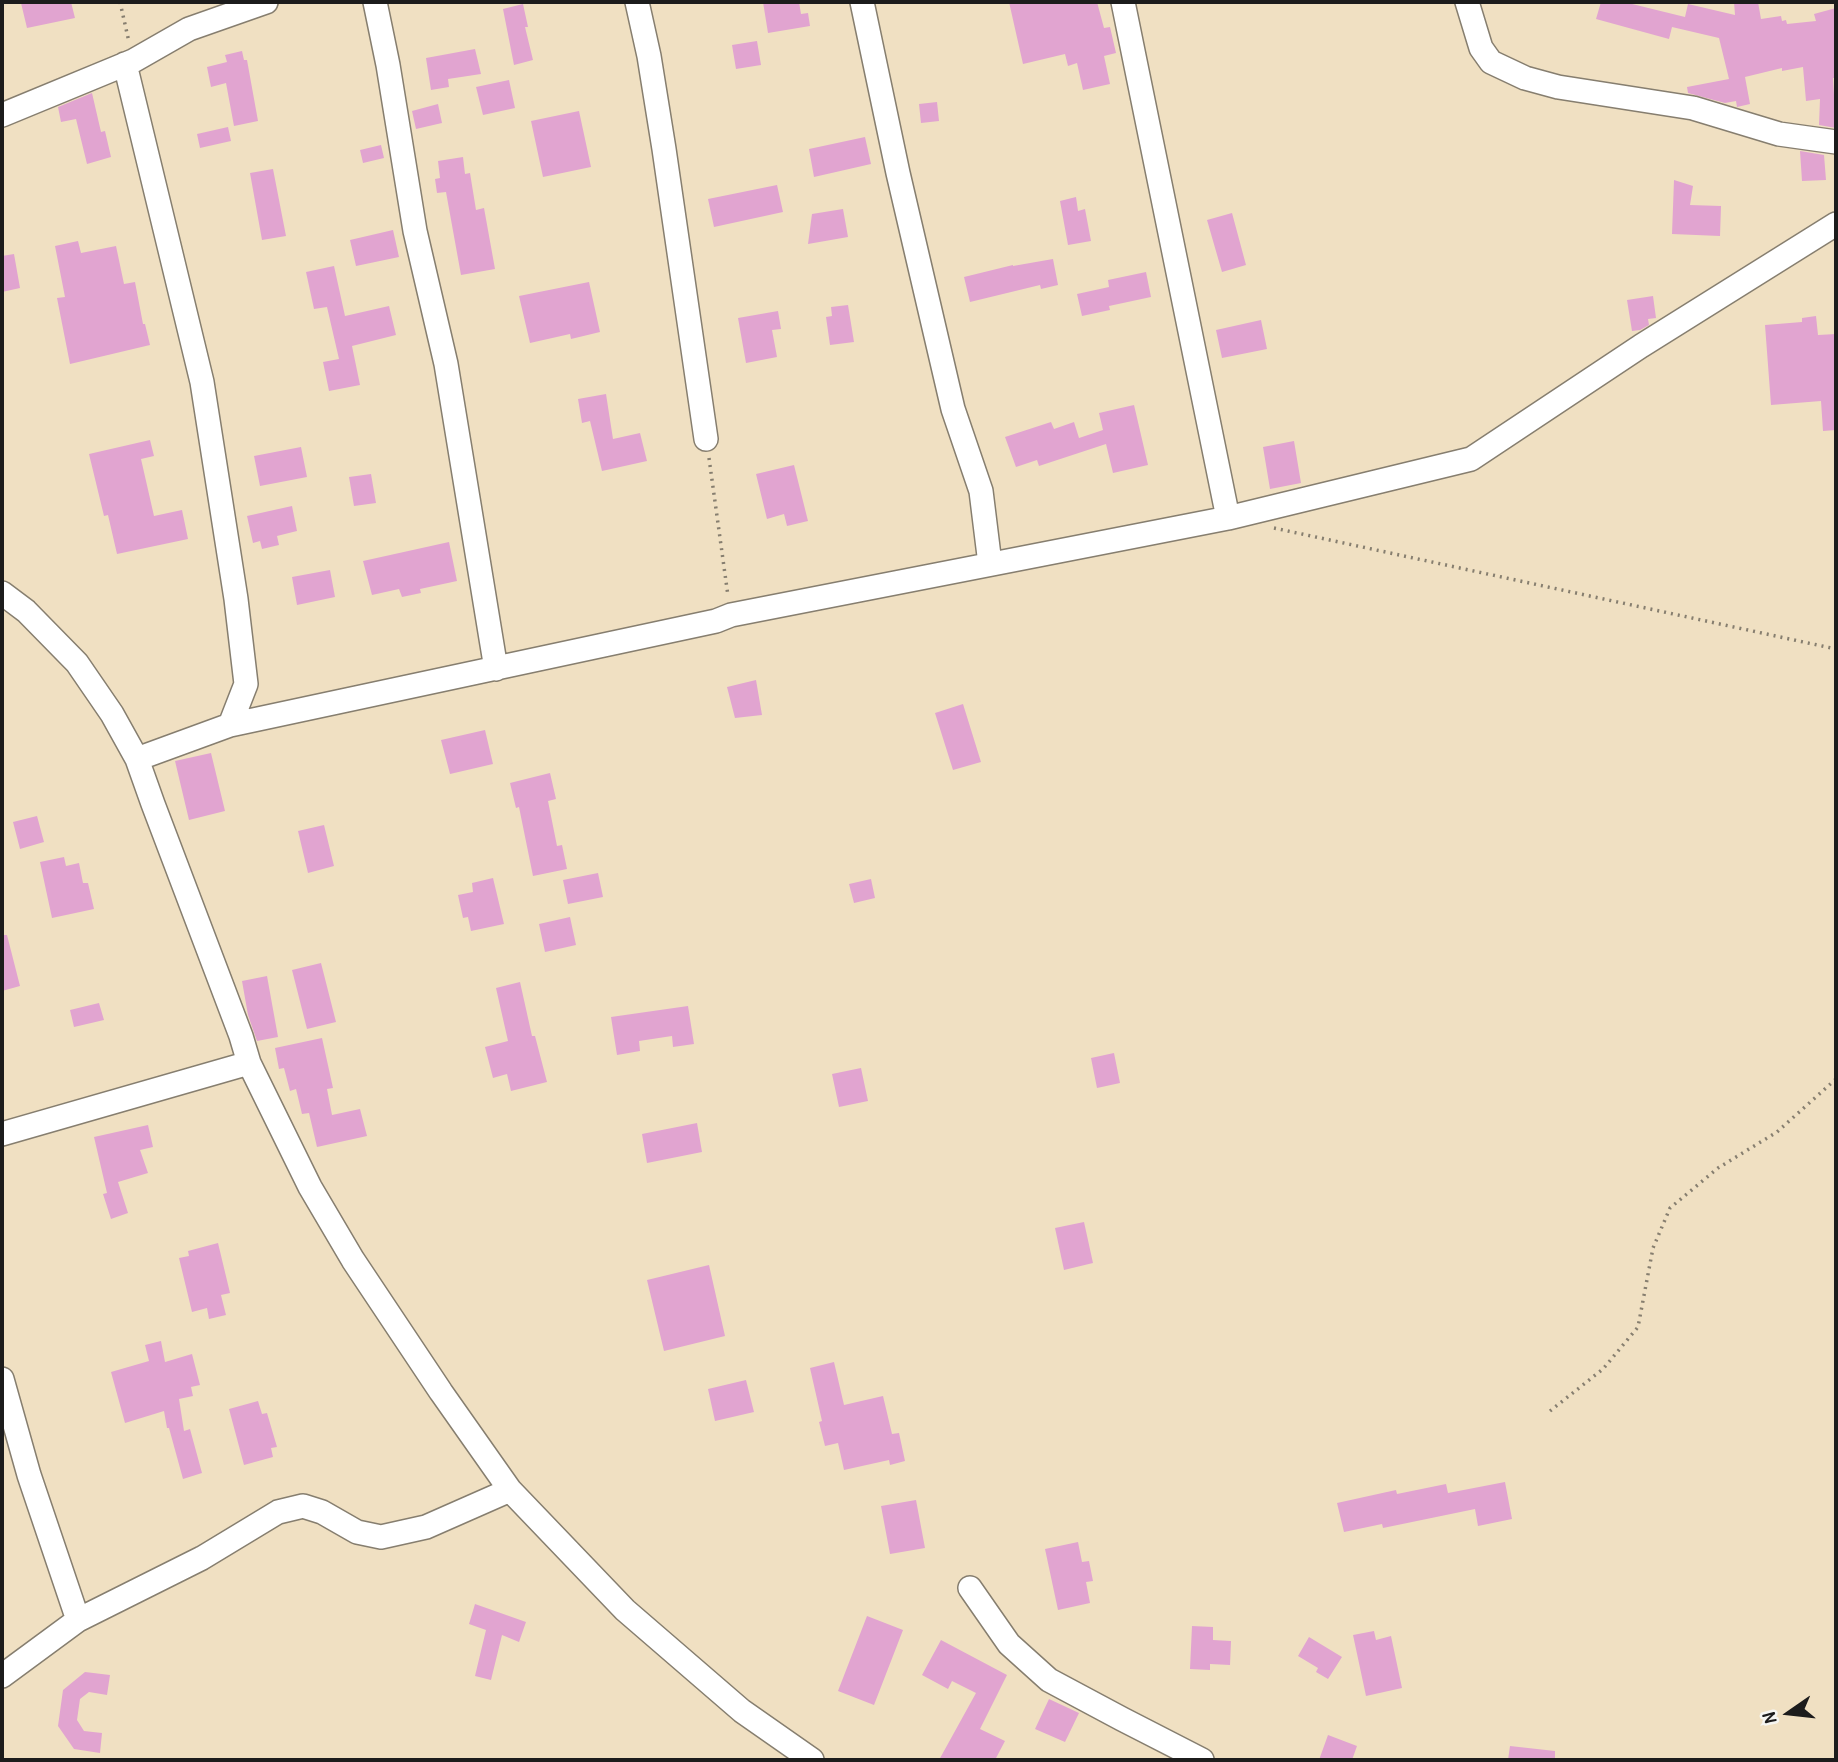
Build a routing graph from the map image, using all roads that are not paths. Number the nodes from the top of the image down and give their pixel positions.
1 (266, 2) edge
2 (375, 2) edge
3 (637, 2) edge
4 (862, 2) edge
5 (1123, 2) edge
6 (1466, 2) edge
7 (129, 63) junction
8 (2, 115) edge
9 (1836, 142) edge
10 (1836, 223) edge
11 (706, 439) road end
12 (1228, 518) junction
13 (990, 564) junction
14 (2, 593) edge
15 (496, 669) junction
16 (230, 725) junction
17 (137, 759) junction
18 (249, 1063) junction
19 (2, 1135) edge
20 (2, 1378) edge
21 (509, 1490) junction
22 (970, 1588) dead end
23 (78, 1620) junction
24 (2, 1676) edge
25 (812, 1760) edge
26 (1202, 1760) edge

1 - 7 street
2 - 15 street
3 - 11 street
4 - 13 street
5 - 12 street
6 - 9 street
7 - 8 street
7 - 16 street
10 - 12 street
12 - 13 street
13 - 15 street
14 - 17 street
15 - 16 street
16 - 17 street
17 - 18 street
18 - 19 street
18 - 21 street
20 - 23 street
21 - 23 street
21 - 25 street
22 - 26 street
23 - 24 street

